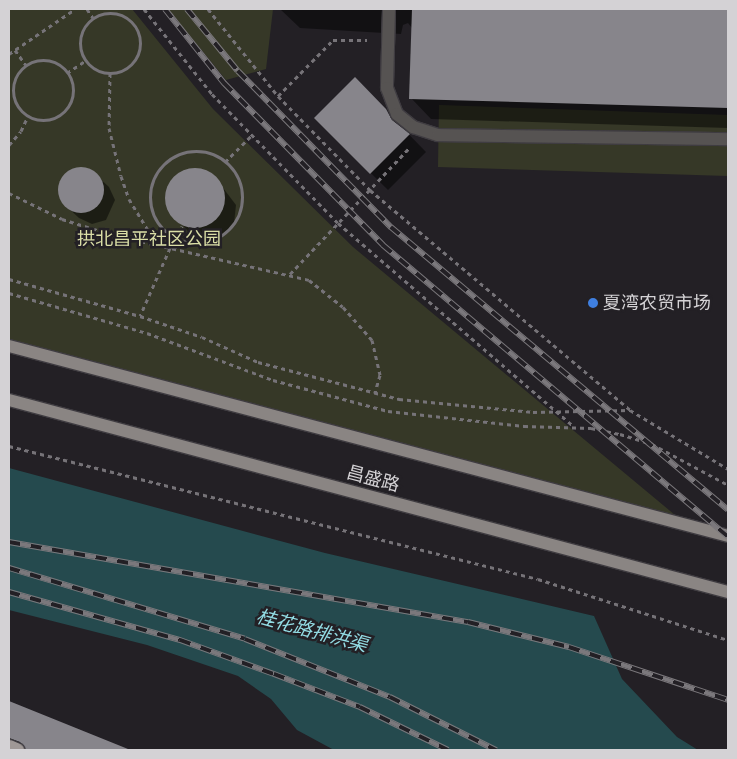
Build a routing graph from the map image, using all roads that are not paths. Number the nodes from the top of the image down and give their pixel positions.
1 (389, 9) edge
2 (728, 140) edge
3 (9, 346) edge
4 (9, 400) edge
5 (728, 536) edge
6 (728, 592) edge
7 (9, 748) edge
8 (16, 750) edge

1 - 2 lane
3 - 5 main road, 昌盛路
4 - 6 main road, 昌盛路
7 - 8 highway

